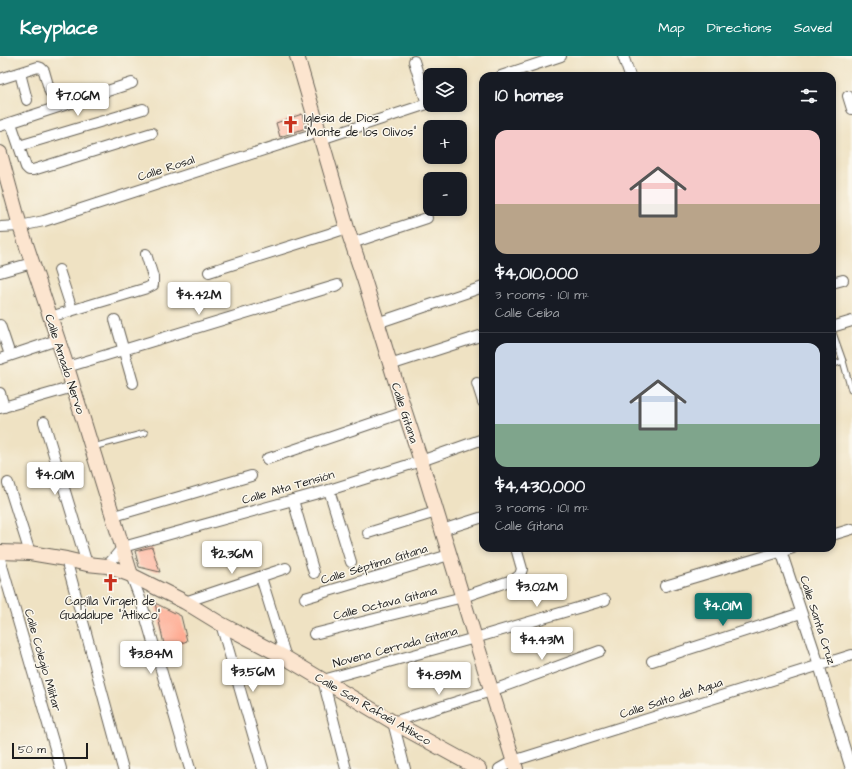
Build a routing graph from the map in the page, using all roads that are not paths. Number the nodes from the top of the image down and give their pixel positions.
1 (561, 56) edge
2 (623, 56) edge
3 (300, 57) edge
4 (414, 61) dead end
5 (513, 72) edge
6 (629, 72) edge
7 (20, 73) junction
8 (0, 79) edge
9 (132, 83) dead end
10 (423, 89) edge
11 (50, 92) dead end
12 (848, 96) dead end
13 (27, 100) dead end
14 (423, 105) edge
15 (143, 109) dead end
16 (852, 109) edge
17 (11, 123) junction
18 (0, 126) edge
19 (152, 133) dead end
20 (320, 135) junction
21 (19, 146) junction
22 (0, 153) edge
23 (427, 218) dead end
24 (20, 226) junction
25 (0, 227) edge
26 (347, 228) junction
27 (352, 243) junction
28 (146, 254) dead end
29 (32, 263) junction
30 (59, 270) dead end
31 (0, 272) edge
32 (209, 272) dead end
33 (843, 280) dead end
34 (836, 282) edge
35 (338, 285) dead end
36 (479, 288) edge
37 (72, 310) junction
38 (50, 317) junction
39 (115, 320) dead end
40 (852, 321) edge
41 (377, 323) junction
42 (0, 325) edge
43 (836, 327) edge
44 (479, 336) edge
45 (57, 340) junction
46 (836, 341) edge
47 (124, 350) junction
48 (10, 355) junction
49 (0, 359) edge
50 (843, 361) junction
51 (836, 364) edge
52 (390, 365) junction
53 (67, 367) junction
54 (133, 383) dead end
55 (477, 383) dead end
56 (73, 386) junction
57 (479, 389) edge
58 (851, 390) edge
59 (0, 393) edge
60 (2, 407) edge
61 (405, 412) junction
62 (44, 422) dead end
63 (145, 433) dead end
64 (479, 440) edge
65 (92, 448) junction
66 (267, 459) dead end
67 (421, 461) junction
68 (251, 476) dead end
69 (8, 483) dead end
70 (329, 490) junction
71 (293, 500) junction
72 (436, 512) junction
73 (114, 516) junction
74 (479, 518) edge
75 (852, 529) edge
76 (442, 530) junction
77 (368, 534) dead end
78 (836, 534) edge
79 (123, 547) junction
80 (0, 552) edge
81 (517, 552) edge
82 (775, 552) edge
83 (782, 552) edge
84 (30, 553) junction
85 (449, 555) junction
86 (0, 559) edge
87 (66, 559) junction
88 (351, 562) dead end
89 (87, 564) junction
90 (107, 566) junction
91 (286, 568) dead end
92 (314, 573) dead end
93 (132, 575) junction
94 (261, 577) junction
95 (665, 586) dead end
96 (463, 597) junction
97 (306, 598) dead end
98 (605, 600) dead end
99 (185, 602) junction
100 (801, 613) junction
101 (221, 624) junction
102 (314, 634) dead end
103 (475, 638) junction
104 (600, 651) dead end
105 (852, 655) edge
106 (286, 658) junction
107 (652, 661) dead end
108 (819, 665) junction
109 (323, 680) junction
110 (491, 691) junction
111 (393, 722) junction
112 (514, 765) edge
113 (60, 769) edge
114 (123, 769) edge
115 (190, 769) edge
116 (263, 769) edge
117 (346, 769) edge
118 (405, 769) edge
119 (479, 769) edge
120 (498, 769) edge
121 (851, 769) edge

1 - 5 street
2 - 6 street
3 - 20 street, Calle Gitana
4 - 10 street
7 - 8 street
7 - 11 street
7 - 13 street
9 - 17 street
12 - 16 street
14 - 20 street, Calle Rosal
15 - 21 street
17 - 18 street
17 - 21 street
19 - 21 street
20 - 24 street, Calle Rosal
20 - 26 street, Calle Gitana
22 - 24 street, Calle Amado Nervo
23 - 27 street
24 - 25 street, Calle Rosal
24 - 29 street, Calle Amado Nervo
26 - 27 street, Calle Gitana
26 - 32 street
27 - 41 street, Calle Gitana
28 - 37 street
29 - 31 street
29 - 38 street, Calle Amado Nervo
30 - 37 street
33 - 34 street
35 - 47 street
36 - 41 street
37 - 38 street
38 - 45 street, Calle Amado Nervo
39 - 47 street
40 - 43 street
41 - 52 street, Calle Gitana
42 - 48 street
44 - 52 street
45 - 48 street
45 - 53 street, Calle Amado Nervo
46 - 50 lane
47 - 53 street
47 - 54 street
48 - 49 street
50 - 51 lane
50 - 58 lane
52 - 61 street, Calle Gitana
53 - 56 street, Calle Amado Nervo
55 - 57 street
56 - 60 street
56 - 65 street, Calle Amado Nervo
59 - 60 street
61 - 66 street
61 - 67 street, Calle Gitana
62 - 89 street
63 - 65 lane
64 - 67 street, Calle Alta Tensión
65 - 73 street, Calle Amado Nervo
67 - 70 street, Calle Alta Tensión
67 - 72 street, Calle Gitana
68 - 73 street
69 - 84 street
70 - 71 street, Calle Alta Tensión
70 - 88 street
71 - 79 street, Calle Alta Tensión
71 - 92 street
72 - 76 street, Calle Gitana
72 - 77 street
73 - 79 street, Calle Amado Nervo
74 - 76 street
75 - 78 street
76 - 85 street, Calle Gitana
79 - 90 street
79 - 93 street, Calle Amado Nervo
80 - 84 street, Calle San Rafaél Atlixco
81 - 96 street, Calle Octava Gitana
82 - 95 street
83 - 100 street, Calle Santa Cruz
84 - 87 street, Calle San Rafaél Atlixco
85 - 96 street, Calle Gitana
85 - 97 street, Calle Séptima Gitana
86 - 113 street, Calle Colegio Militar
87 - 89 street, Calle San Rafaél Atlixco
87 - 114 street
89 - 90 street, Calle San Rafaél Atlixco
90 - 93 street, Calle San Rafaél Atlixco
91 - 94 street
93 - 99 street, Calle San Rafaél Atlixco
93 - 115 street
94 - 99 street
94 - 106 street
96 - 102 street, Calle Octava Gitana
96 - 103 street, Calle Gitana
98 - 103 street, Novena Cerrada Gitana
99 - 101 street, Calle San Rafaél Atlixco
100 - 107 street
100 - 108 street, Calle Santa Cruz
101 - 106 street, Calle San Rafaél Atlixco
101 - 116 street
103 - 109 street, Novena Cerrada Gitana
103 - 110 street, Calle Gitana
104 - 110 street
105 - 108 street, Calle Salto del Agua
106 - 109 street, Calle San Rafaél Atlixco
108 - 112 street, Calle Salto del Agua
108 - 121 street, Calle Santa Cruz
109 - 111 street, Calle San Rafaél Atlixco
109 - 117 street
110 - 111 street
110 - 112 street, Calle Gitana
111 - 118 street
111 - 119 street, Calle San Rafaél Atlixco
112 - 120 street, Calle Salto del Agua

